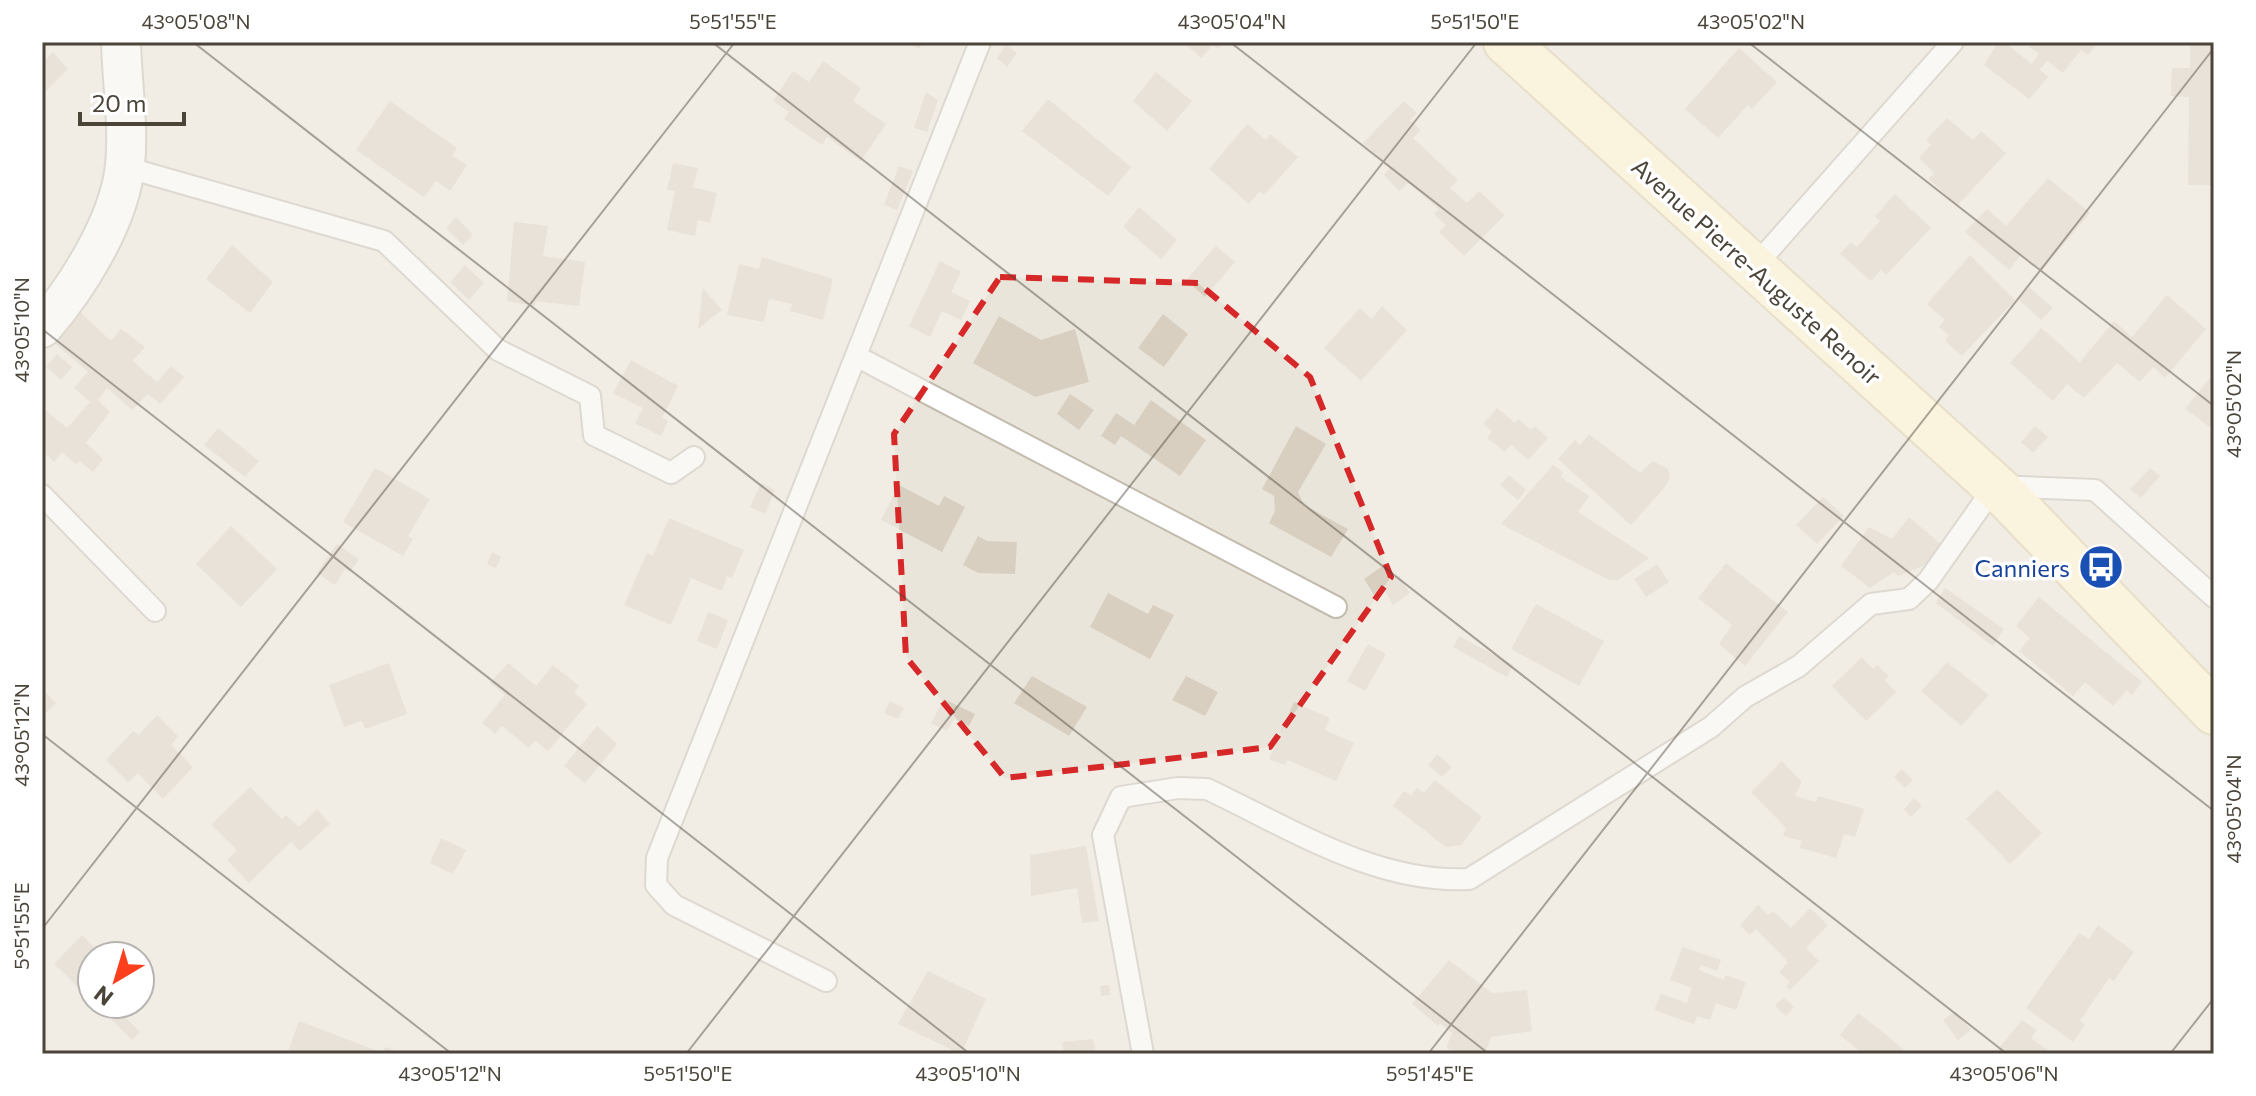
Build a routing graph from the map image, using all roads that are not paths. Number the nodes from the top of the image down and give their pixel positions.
1 (121, 42) edge
2 (980, 42) edge
3 (1506, 42) edge
4 (1953, 42) edge
5 (125, 167) junction
6 (1754, 267) junction
7 (42, 328) edge
8 (856, 356) junction
9 (694, 457) dead end
10 (2002, 493) junction
11 (42, 495) edge
12 (2214, 597) edge
13 (1336, 607) dead end
14 (155, 611) dead end
15 (2214, 675) edge
16 (2214, 712) edge
17 (826, 981) dead end
18 (1143, 1054) edge

1 - 5 street
2 - 8 lane
3 - 6 main road, Avenue Pierre-Auguste Renoir
4 - 6 lane
5 - 7 street
5 - 9 lane
6 - 10 main road, Avenue Pierre-Auguste Renoir
8 - 13 lane
8 - 17 lane
10 - 12 lane
10 - 15 main road, Avenue Pierre-Auguste Renoir
10 - 16 main road, Avenue Pierre-Auguste Renoir
10 - 18 lane
11 - 14 lane

